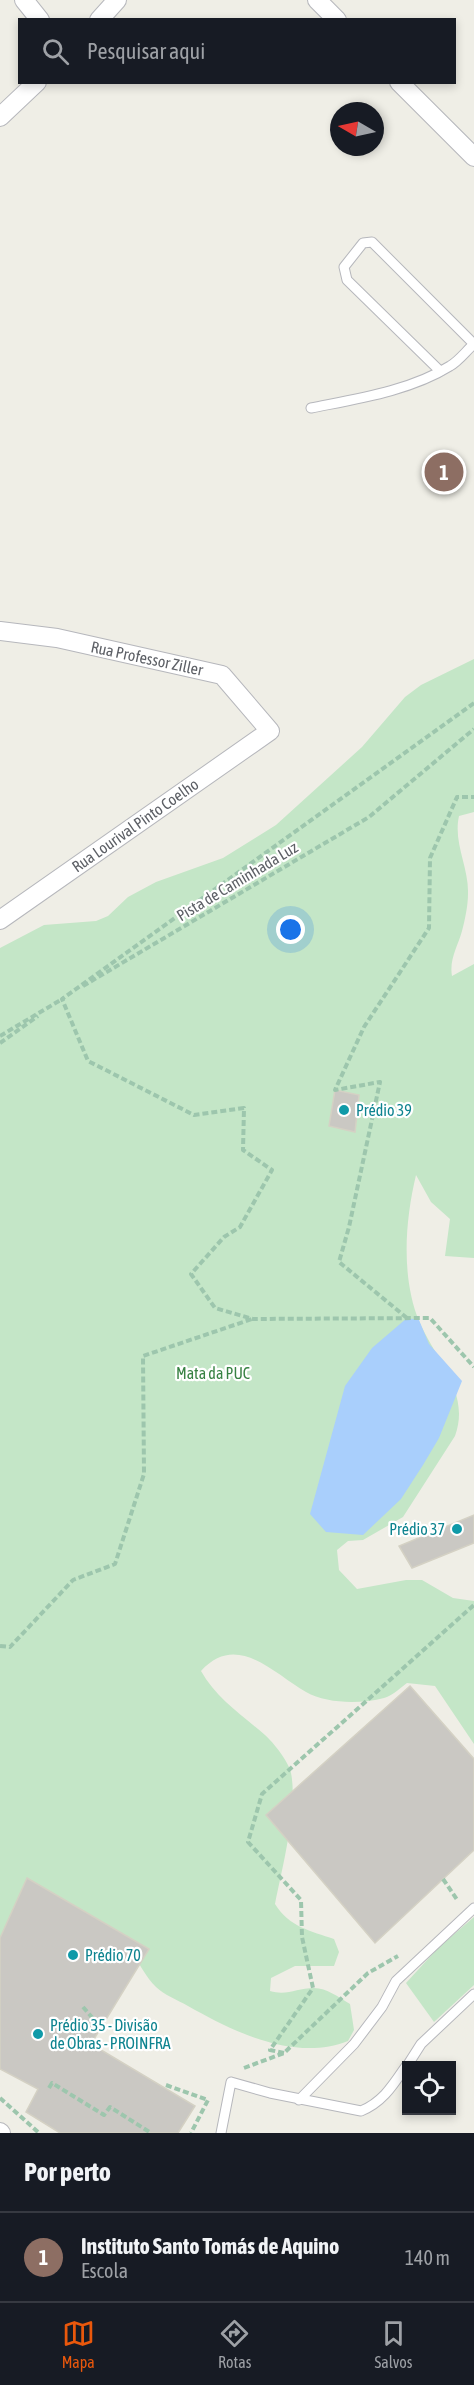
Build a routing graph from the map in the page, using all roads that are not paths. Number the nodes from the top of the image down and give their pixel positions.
1 (24, 0) edge
2 (117, 0) edge
3 (317, 0) edge
4 (38, 18) edge
5 (101, 18) edge
6 (335, 18) edge
7 (35, 84) edge
8 (401, 84) edge
9 (0, 117) edge
10 (474, 158) edge
11 (474, 344) edge
12 (440, 371) junction
13 (311, 408) dead end
14 (0, 631) edge
15 (270, 730) joint
16 (0, 920) edge
17 (474, 1908) edge
18 (474, 1994) edge
19 (410, 2061) edge
20 (402, 2073) edge
21 (299, 2100) junction
22 (221, 2133) edge

1 - 4 street
2 - 5 street
3 - 6 street
7 - 9 street
8 - 10 street
11 - 12 lane
11 - 12 lane
12 - 13 lane
14 - 15 street, Rua Professor Ziller
15 - 16 street, Rua Lourival Pinto Coelho
17 - 21 lane
18 - 19 lane
20 - 21 lane
21 - 22 lane

